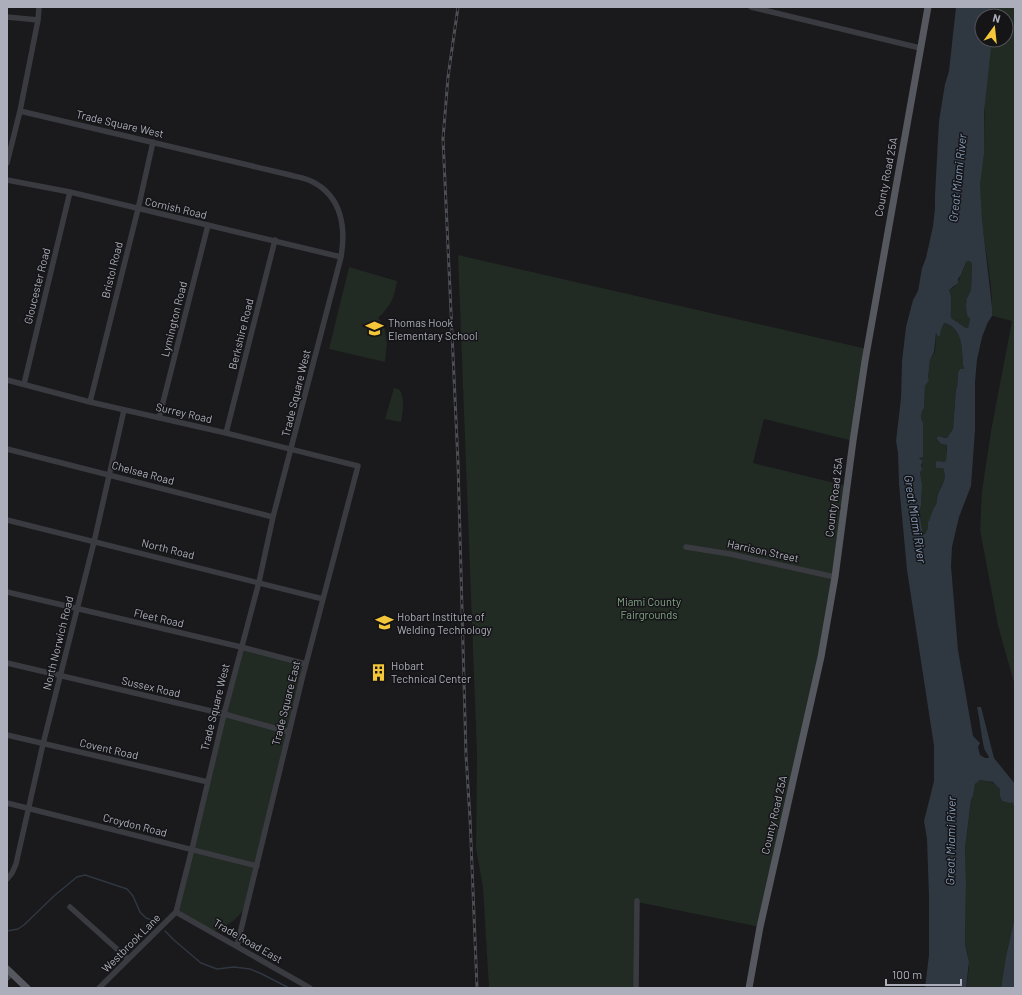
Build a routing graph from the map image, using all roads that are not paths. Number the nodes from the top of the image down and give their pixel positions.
1 (39, 7) edge
2 (751, 7) edge
3 (928, 7) edge
4 (7, 17) edge
5 (38, 20) junction
6 (920, 48) junction
7 (20, 111) junction
8 (152, 142) junction
9 (7, 163) edge
10 (7, 180) edge
11 (70, 192) junction
12 (138, 209) junction
13 (208, 225) junction
14 (275, 240) junction
15 (341, 257) junction
16 (7, 380) edge
17 (24, 384) junction
18 (90, 402) junction
19 (124, 410) junction
20 (159, 418) junction
21 (226, 433) junction
22 (7, 449) edge
23 (292, 449) junction
24 (358, 466) joint
25 (109, 475) junction
26 (273, 517) junction
27 (7, 520) edge
28 (94, 542) junction
29 (686, 547) dead end
30 (835, 577) junction
31 (259, 582) junction
32 (7, 592) edge
33 (323, 599) junction
34 (77, 609) junction
35 (241, 647) junction
36 (7, 663) edge
37 (306, 664) junction
38 (60, 676) junction
39 (224, 714) junction
40 (289, 732) junction
41 (7, 735) edge
42 (43, 744) junction
43 (208, 782) junction
44 (7, 804) edge
45 (29, 809) junction
46 (192, 849) junction
47 (258, 866) junction
48 (7, 879) edge
49 (637, 902) dead end
50 (70, 906) dead end
51 (176, 912) junction
52 (237, 946) junction
53 (128, 959) junction
54 (9, 973) edge
55 (27, 988) edge
56 (99, 988) edge
57 (310, 988) edge
58 (636, 988) edge
59 (749, 988) edge

1 - 5 street
2 - 6 street
3 - 6 main road, County Road 25A
4 - 5 street
5 - 7 street
6 - 30 main road, County Road 25A
7 - 8 street, Trade Square West
7 - 9 street
8 - 12 street, Bristol Road
8 - 15 street, Trade Square West
10 - 11 street, Cornish Road
11 - 12 street, Cornish Road
11 - 17 street, Gloucester Road
12 - 13 street, Cornish Road
12 - 18 street, Bristol Road
13 - 14 street, Cornish Road
13 - 20 street, Lymington Road
14 - 15 street, Cornish Road
14 - 21 street, Berkshire Road
15 - 23 street, Trade Square West
16 - 17 street, Surrey Road
17 - 18 street, Surrey Road
18 - 19 street, Surrey Road
19 - 20 street, Surrey Road
19 - 25 street, North Norwich Road
20 - 21 street, Surrey Road
21 - 23 street, Surrey Road
22 - 25 street, Chelsea Road
23 - 24 street, Surrey Road
23 - 26 street, Trade Square West
24 - 33 street, Trade Square East
25 - 26 street, Chelsea Road
25 - 28 street, North Norwich Road
26 - 31 street, Trade Square West
27 - 28 street, North Road
28 - 31 street, North Road
28 - 34 street, North Norwich Road
29 - 30 street, Harrison Street
30 - 59 main road, County Road 25A
31 - 33 street, North Road
31 - 35 street, Trade Square West
32 - 34 street, Fleet Road
33 - 37 street, Trade Square East
34 - 35 street, Fleet Road
34 - 38 street, North Norwich Road
35 - 37 street, Fleet Road
35 - 39 street, Trade Square West
36 - 38 street, Sussex Road
37 - 40 street, Trade Square East
38 - 39 street, Sussex Road
38 - 42 street, North Norwich Road
39 - 40 street, Sussex Road
39 - 43 street, Trade Square West
40 - 47 street, Trade Square East
41 - 42 street, Covent Road
42 - 43 street, Covent Road
42 - 45 street, North Norwich Road
43 - 46 street, Trade Square West
44 - 45 street, Croydon Road
45 - 46 street, Croydon Road
45 - 48 street, North Norwich Road
46 - 47 street, Croydon Road
46 - 51 street, Trade Square West
47 - 52 street, Trade Square East
49 - 58 street
50 - 53 street
51 - 52 street, Trade Road East
51 - 53 street, Westbrook Lane
52 - 57 street, Trade Road East
53 - 56 street, Westbrook Lane
54 - 55 main road

